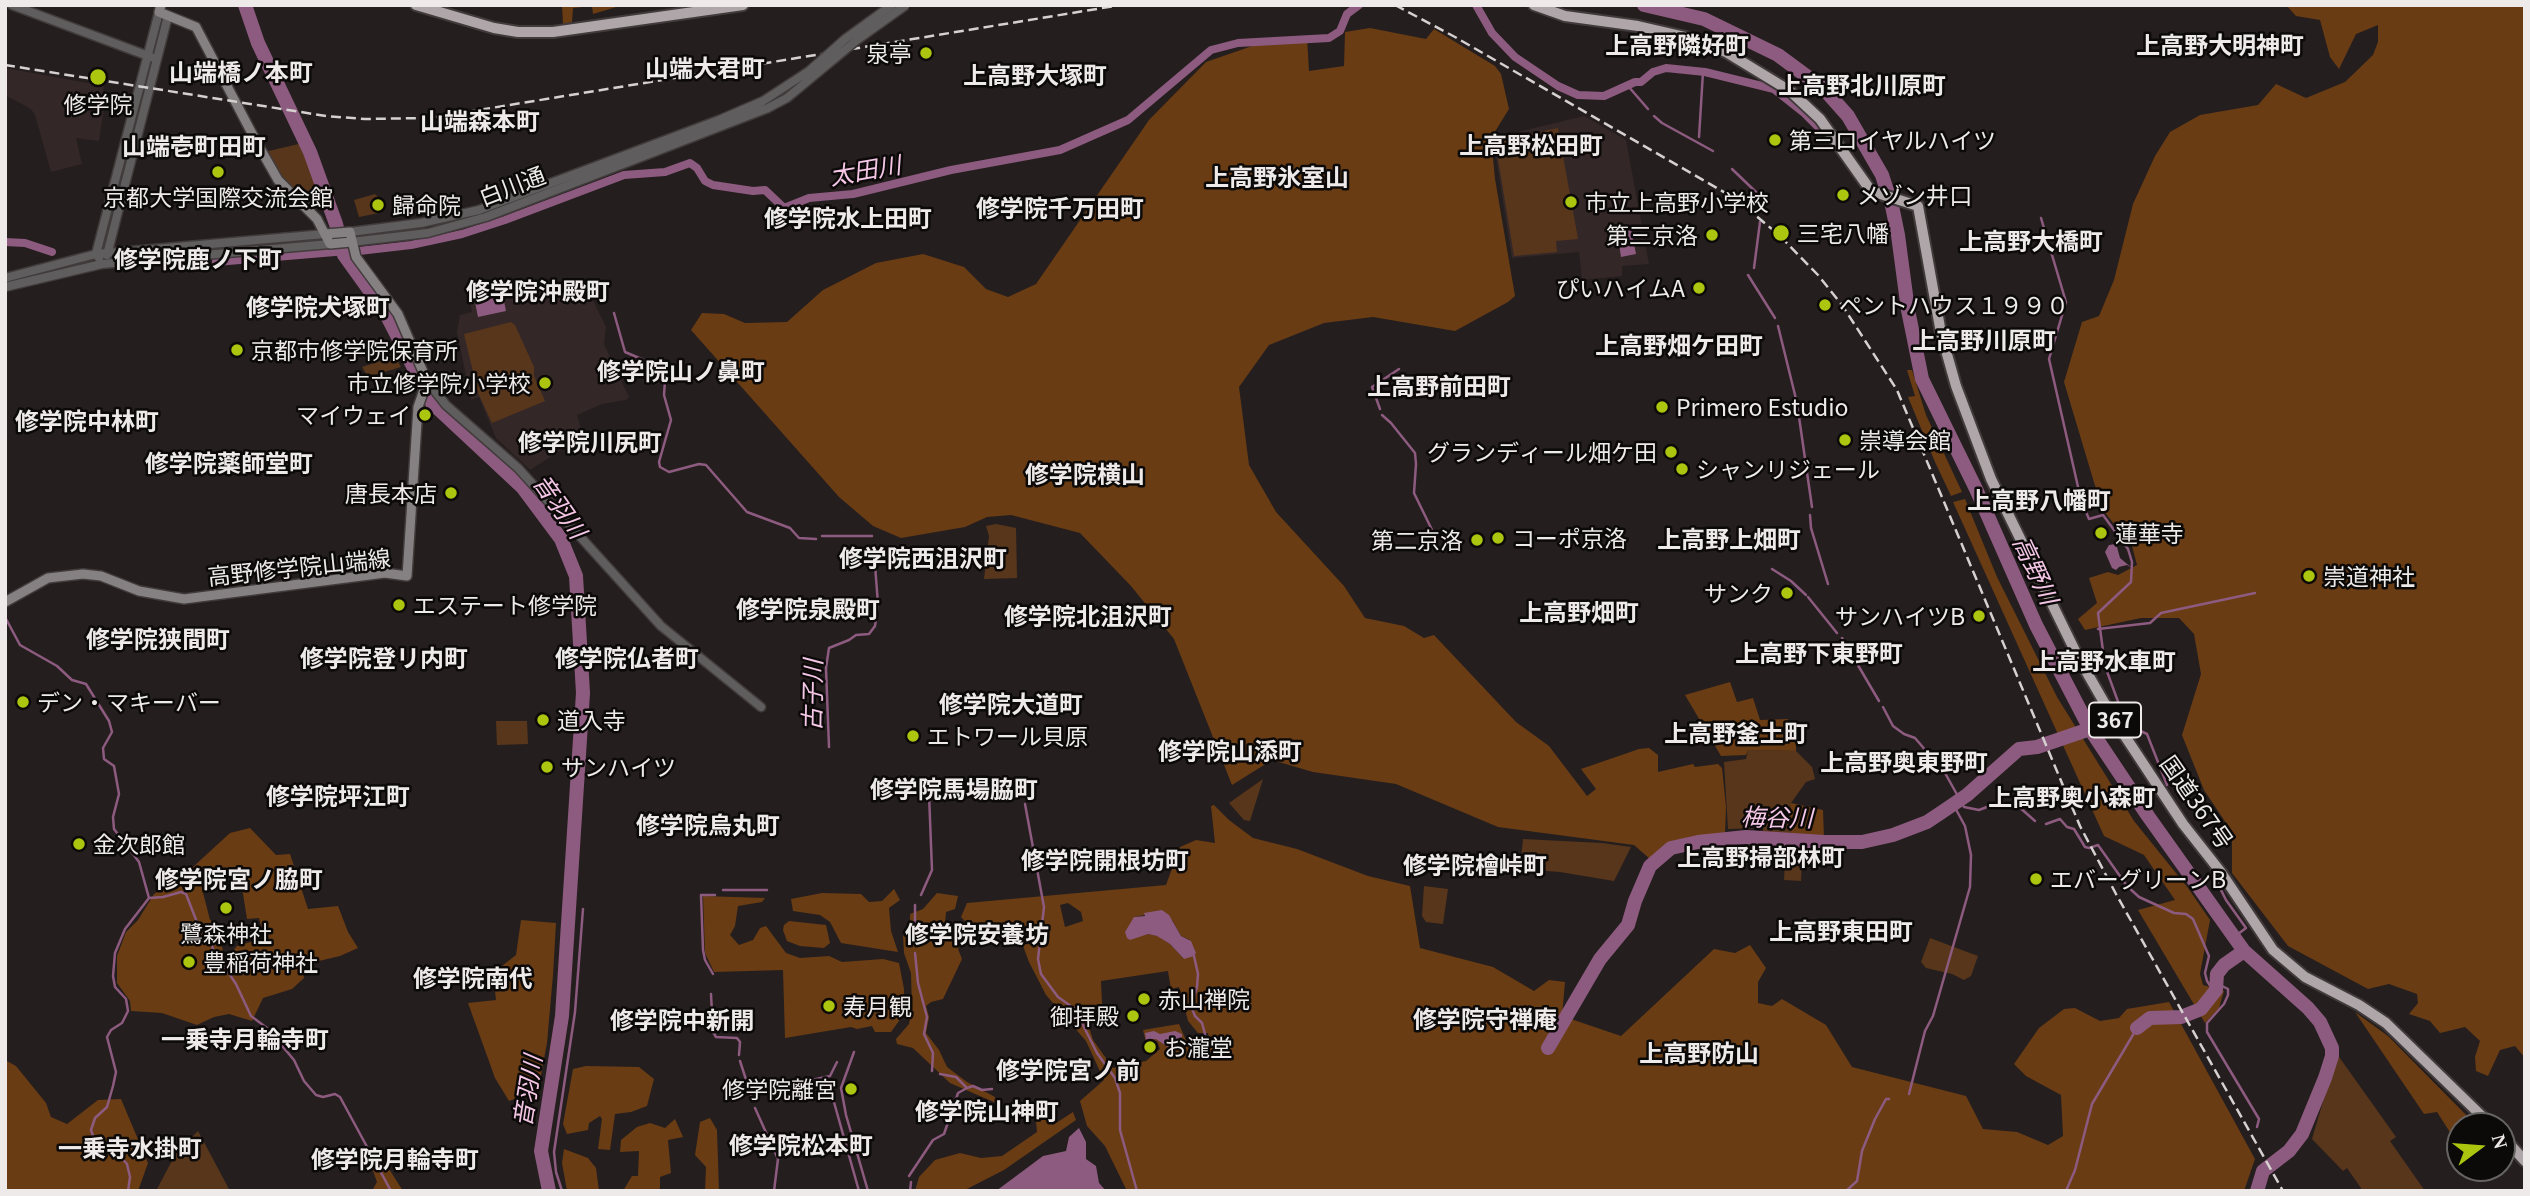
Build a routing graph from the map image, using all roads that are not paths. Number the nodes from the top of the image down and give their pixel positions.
1 (12, 5) edge
2 (170, 5) edge
3 (416, 5) edge
4 (743, 5) edge
5 (892, 5) edge
6 (906, 5) edge
7 (1534, 5) edge
8 (162, 11) edge
9 (147, 56) junction
10 (157, 59) junction
11 (765, 105) junction
12 (348, 237) junction
13 (331, 239) junction
14 (108, 253) junction
15 (96, 254) junction
16 (102, 264) junction
17 (5, 278) edge
18 (5, 287) edge
19 (427, 382) junction
20 (5, 602) edge
21 (761, 707) dead end
22 (2478, 1112) edge

1 - 9 street
2 - 8 main road
3 - 4 highway
5 - 11 street, 白川通, bridge
6 - 11 street, 白川通, bridge
7 - 22 highway, 国道367号 / 367
8 - 9 street
8 - 10 street
8 - 13 main road
9 - 10 street
9 - 15 street
10 - 14 street
11 - 12 street, 白川通
12 - 13 main road, 白川通
12 - 19 main road
13 - 14 street, 白川通
13 - 16 street, 白川通
14 - 15 street, 白川通
14 - 16 street
15 - 16 street
15 - 17 street, 白川通
16 - 18 street, 白川通
19 - 20 main road, 高野修学院山端線
19 - 21 street

